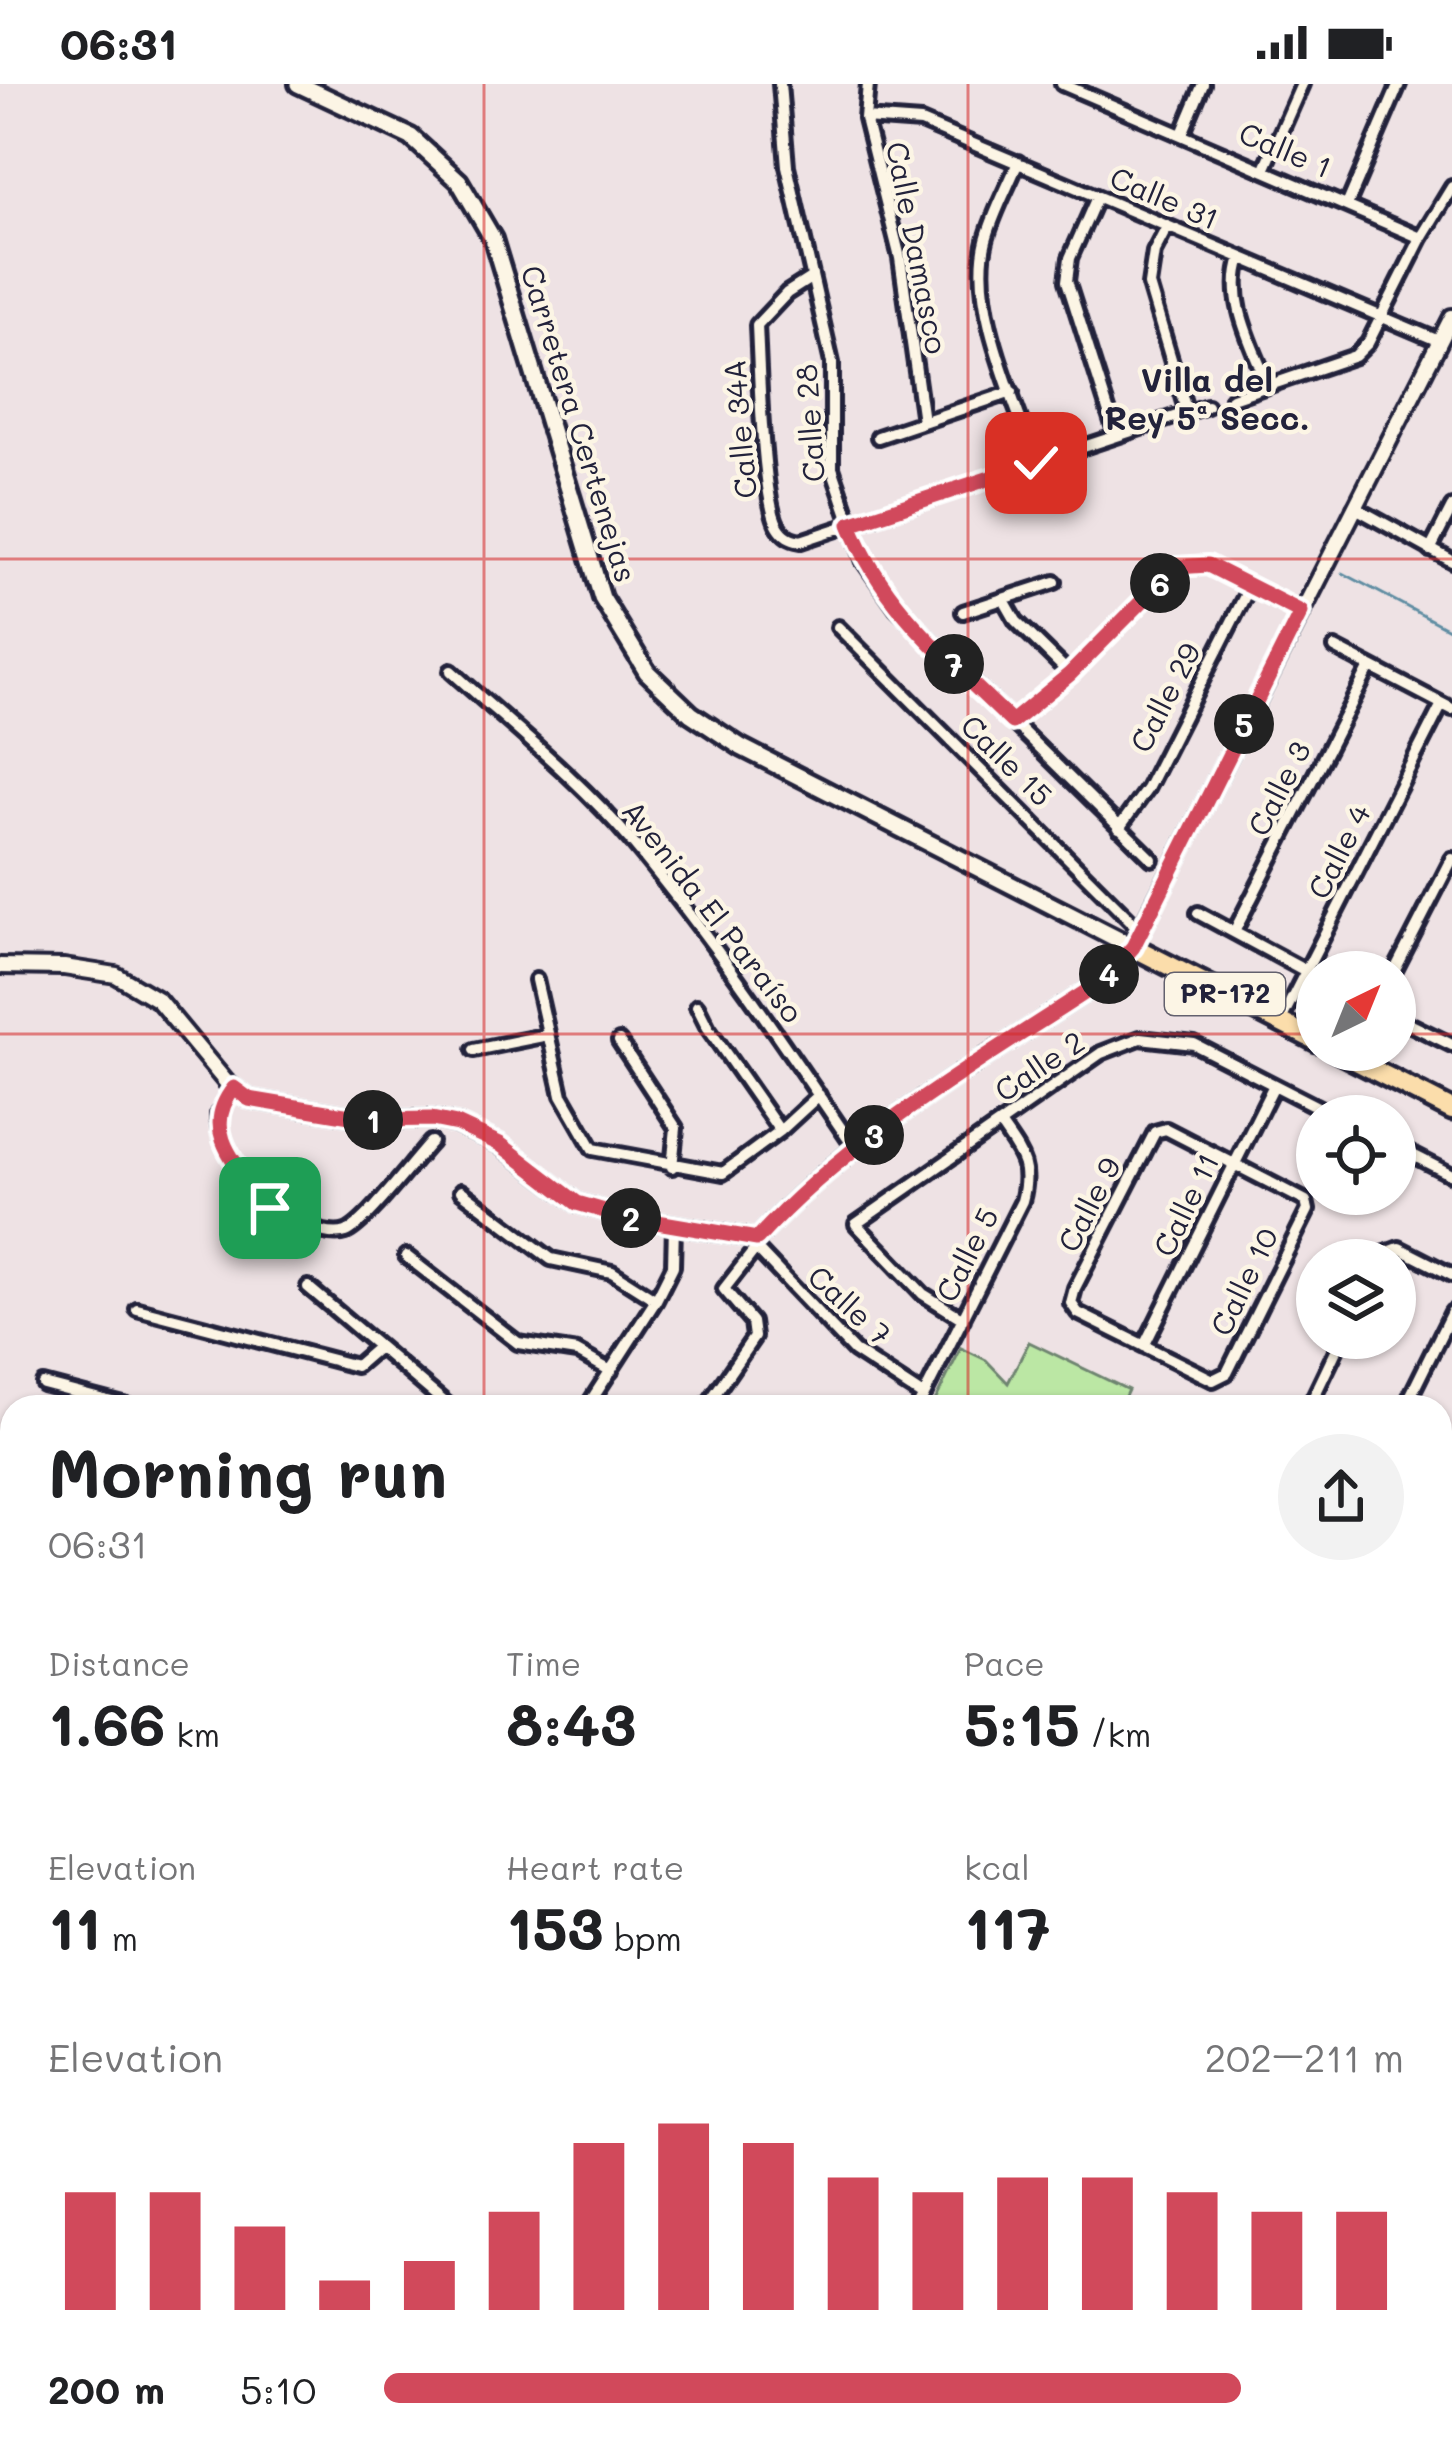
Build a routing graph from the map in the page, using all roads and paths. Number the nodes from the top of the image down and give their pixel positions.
1 (298, 84) edge
2 (780, 84) edge
3 (868, 84) edge
4 (1063, 84) edge
5 (1106, 84) edge
6 (1203, 84) edge
7 (1301, 84) edge
8 (1399, 84) edge
9 (1100, 100) junction
10 (865, 118) junction
11 (1182, 134) junction
12 (1018, 162) junction
13 (1265, 168) junction
14 (1452, 187) edge
15 (1097, 196) junction
16 (1348, 203) junction
17 (1167, 226) junction
18 (1421, 238) junction
19 (1241, 258) junction
20 (812, 277) junction
21 (1381, 316) junction
22 (1452, 317) edge
23 (1439, 341) junction
24 (1268, 386) junction
25 (1012, 392) junction
26 (1232, 398) dead end
27 (1207, 406) dead end
28 (1187, 413) junction
29 (923, 421) junction
30 (878, 436) dead end
31 (1116, 436) junction
32 (1036, 463) junction
33 (1354, 507) junction
34 (1452, 507) edge
35 (850, 524) junction
36 (1430, 550) junction
37 (1452, 560) edge
38 (1055, 582) dead end
39 (1250, 586) junction
40 (1004, 600) junction
41 (1301, 612) junction
42 (963, 613) dead end
43 (838, 627) dead end
44 (1335, 648) dead end
45 (1370, 667) junction
46 (451, 671) dead end
47 (1070, 674) junction
48 (1447, 706) edge
49 (1012, 722) junction
50 (1119, 828) junction
51 (1152, 859) dead end
52 (1452, 859) edge
53 (1198, 914) dead end
54 (1234, 932) junction
55 (1136, 938) junction
56 (1324, 951) edge
57 (1405, 951) edge
58 (1296, 965) edge
59 (0, 966) edge
60 (536, 980) dead end
61 (1296, 998) edge
62 (698, 1006) dead end
63 (1280, 1022) junction
64 (1416, 1026) edge
65 (1296, 1030) edge
66 (548, 1035) junction
67 (619, 1041) dead end
68 (1451, 1043) edge
69 (474, 1051) dead end
70 (1376, 1071) edge
71 (1274, 1085) junction
72 (234, 1088) junction
73 (819, 1095) junction
74 (1296, 1096) edge
75 (1452, 1110) edge
76 (1000, 1124) junction
77 (781, 1131) junction
78 (430, 1142) dead end
79 (855, 1149) junction
80 (1416, 1157) edge
81 (1235, 1163) junction
82 (672, 1166) junction
83 (1452, 1175) edge
84 (461, 1191) dead end
85 (674, 1225) junction
86 (757, 1243) junction
87 (406, 1256) dead end
88 (1416, 1257) edge
89 (1452, 1275) edge
90 (308, 1287) dead end
91 (656, 1300) junction
92 (137, 1309) dead end
93 (1452, 1312) edge
94 (962, 1319) junction
95 (1144, 1346) junction
96 (378, 1347) junction
97 (1332, 1359) edge
98 (610, 1371) junction
99 (43, 1384) dead end
100 (85, 1395) edge
101 (436, 1395) edge
102 (595, 1395) edge
103 (714, 1395) edge
104 (911, 1395) edge
105 (924, 1395) edge
106 (1315, 1395) edge
107 (1411, 1395) edge

1 - 55 main road, Carretera Certenejas / PR-172
2 - 20 street, Calle 28
3 - 10 street, Calle Damasco
4 - 9 street, Calle 1
5 - 9 street
6 - 11 street
7 - 13 street
8 - 16 street
9 - 11 street, Calle 1
10 - 12 street, Calle 31
10 - 29 street, Calle Damasco
11 - 13 street, Calle 1
12 - 15 street, Calle 31
12 - 25 street
13 - 16 street, Calle 1
14 - 18 street
15 - 17 street, Calle 31
15 - 31 street
16 - 18 street, Calle 1
17 - 19 street, Calle 31
17 - 28 street
18 - 21 street
19 - 21 street, Calle 31
19 - 24 street
20 - 35 street, Calle 28
20 - 35 street, Calle 34A
21 - 23 street, Calle 31
21 - 24 street
22 - 23 street
23 - 33 street
24 - 26 street
25 - 29 street
25 - 32 street
27 - 28 street, Calle 34A
28 - 31 street, Calle 34A
29 - 30 street
31 - 32 street, Calle 34A
32 - 35 street, Calle 34A
33 - 36 street
33 - 41 street
34 - 36 street
35 - 49 street, Calle 28
36 - 37 street
38 - 40 street
39 - 41 street
39 - 47 street
39 - 50 street, Calle 29
40 - 42 street
40 - 47 street
41 - 55 street
43 - 55 street, Calle 15
44 - 45 street
45 - 48 street
45 - 54 street, Calle 3
46 - 73 street, Avenida El Paraíso
47 - 49 street
48 - 56 street, Calle 4
49 - 50 street, Calle 28
50 - 51 street, Calle 28
52 - 57 street
53 - 54 street
54 - 58 street
55 - 63 main road, PR-172
55 - 79 street
59 - 72 street
60 - 66 street
61 - 63 street, Calle 4
62 - 77 street
63 - 65 main road, PR-172
64 - 68 street
66 - 69 street
66 - 82 street
67 - 82 street
70 - 75 main road
71 - 74 street, Calle 2
71 - 76 street, Calle 2
71 - 81 street, Calle 11
72 - 78 street
72 - 85 street
73 - 77 street
73 - 79 street, Avenida El Paraíso
76 - 94 street, Calle 5
76 - 94 street, Calle 2
77 - 82 street
79 - 86 street
80 - 83 street
81 - 95 street, Calle 11
81 - 95 street, Calle 10
81 - 95 street, Calle 9
84 - 91 street
85 - 86 street
85 - 91 street
86 - 103 street
86 - 104 street, Calle 7
87 - 98 street
88 - 89 street
90 - 96 street
91 - 98 street
92 - 96 street
93 - 107 street
94 - 105 street, Calle 5
96 - 101 street
97 - 106 street
98 - 102 street
99 - 100 street

